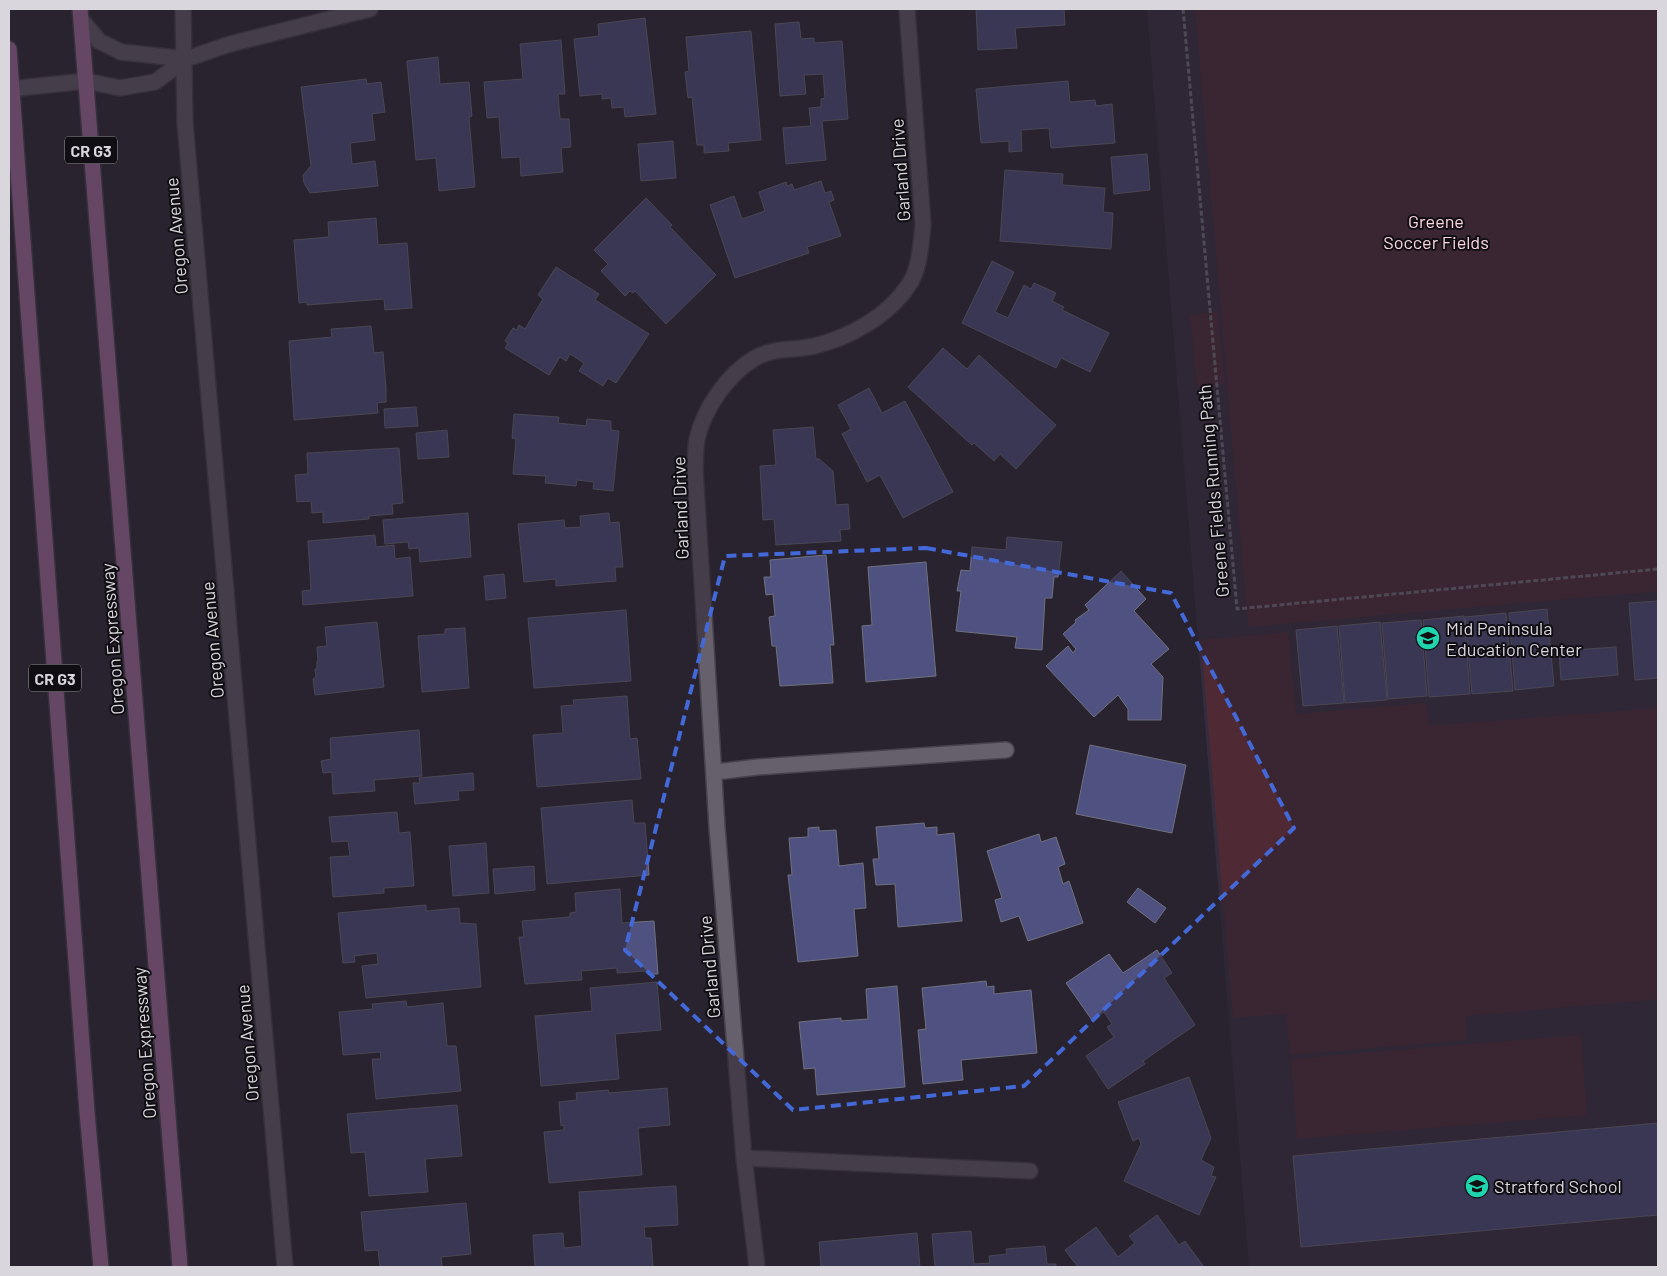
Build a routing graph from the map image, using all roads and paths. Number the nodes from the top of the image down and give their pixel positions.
1 (183, 9) edge
2 (370, 9) edge
3 (907, 9) edge
4 (1183, 9) edge
5 (81, 14) edge
6 (9, 49) edge
7 (186, 59) junction
8 (86, 81) junction
9 (10, 89) edge
10 (9, 154) edge
11 (18, 176) junction
12 (1658, 569) edge
13 (1006, 750) dead end
14 (715, 772) junction
15 (744, 1158) junction
16 (1030, 1171) dead end
17 (101, 1267) edge
18 (180, 1267) edge
19 (285, 1267) edge
20 (757, 1267) edge

1 - 7 street, Oregon Avenue
2 - 7 street
3 - 14 street, Garland Drive
4 - 12 path, Greene Fields Running Path
5 - 7 street
5 - 8 main road, Oregon Expressway / CR G3
6 - 9 main road, CR G3
7 - 8 street
7 - 19 street, Oregon Avenue
8 - 9 street
8 - 18 main road, Oregon Expressway / CR G3
9 - 11 main road, CR G3
10 - 11 street
11 - 17 main road, CR G3
13 - 14 street
14 - 15 street, Garland Drive
15 - 16 street
15 - 20 street, Garland Drive

